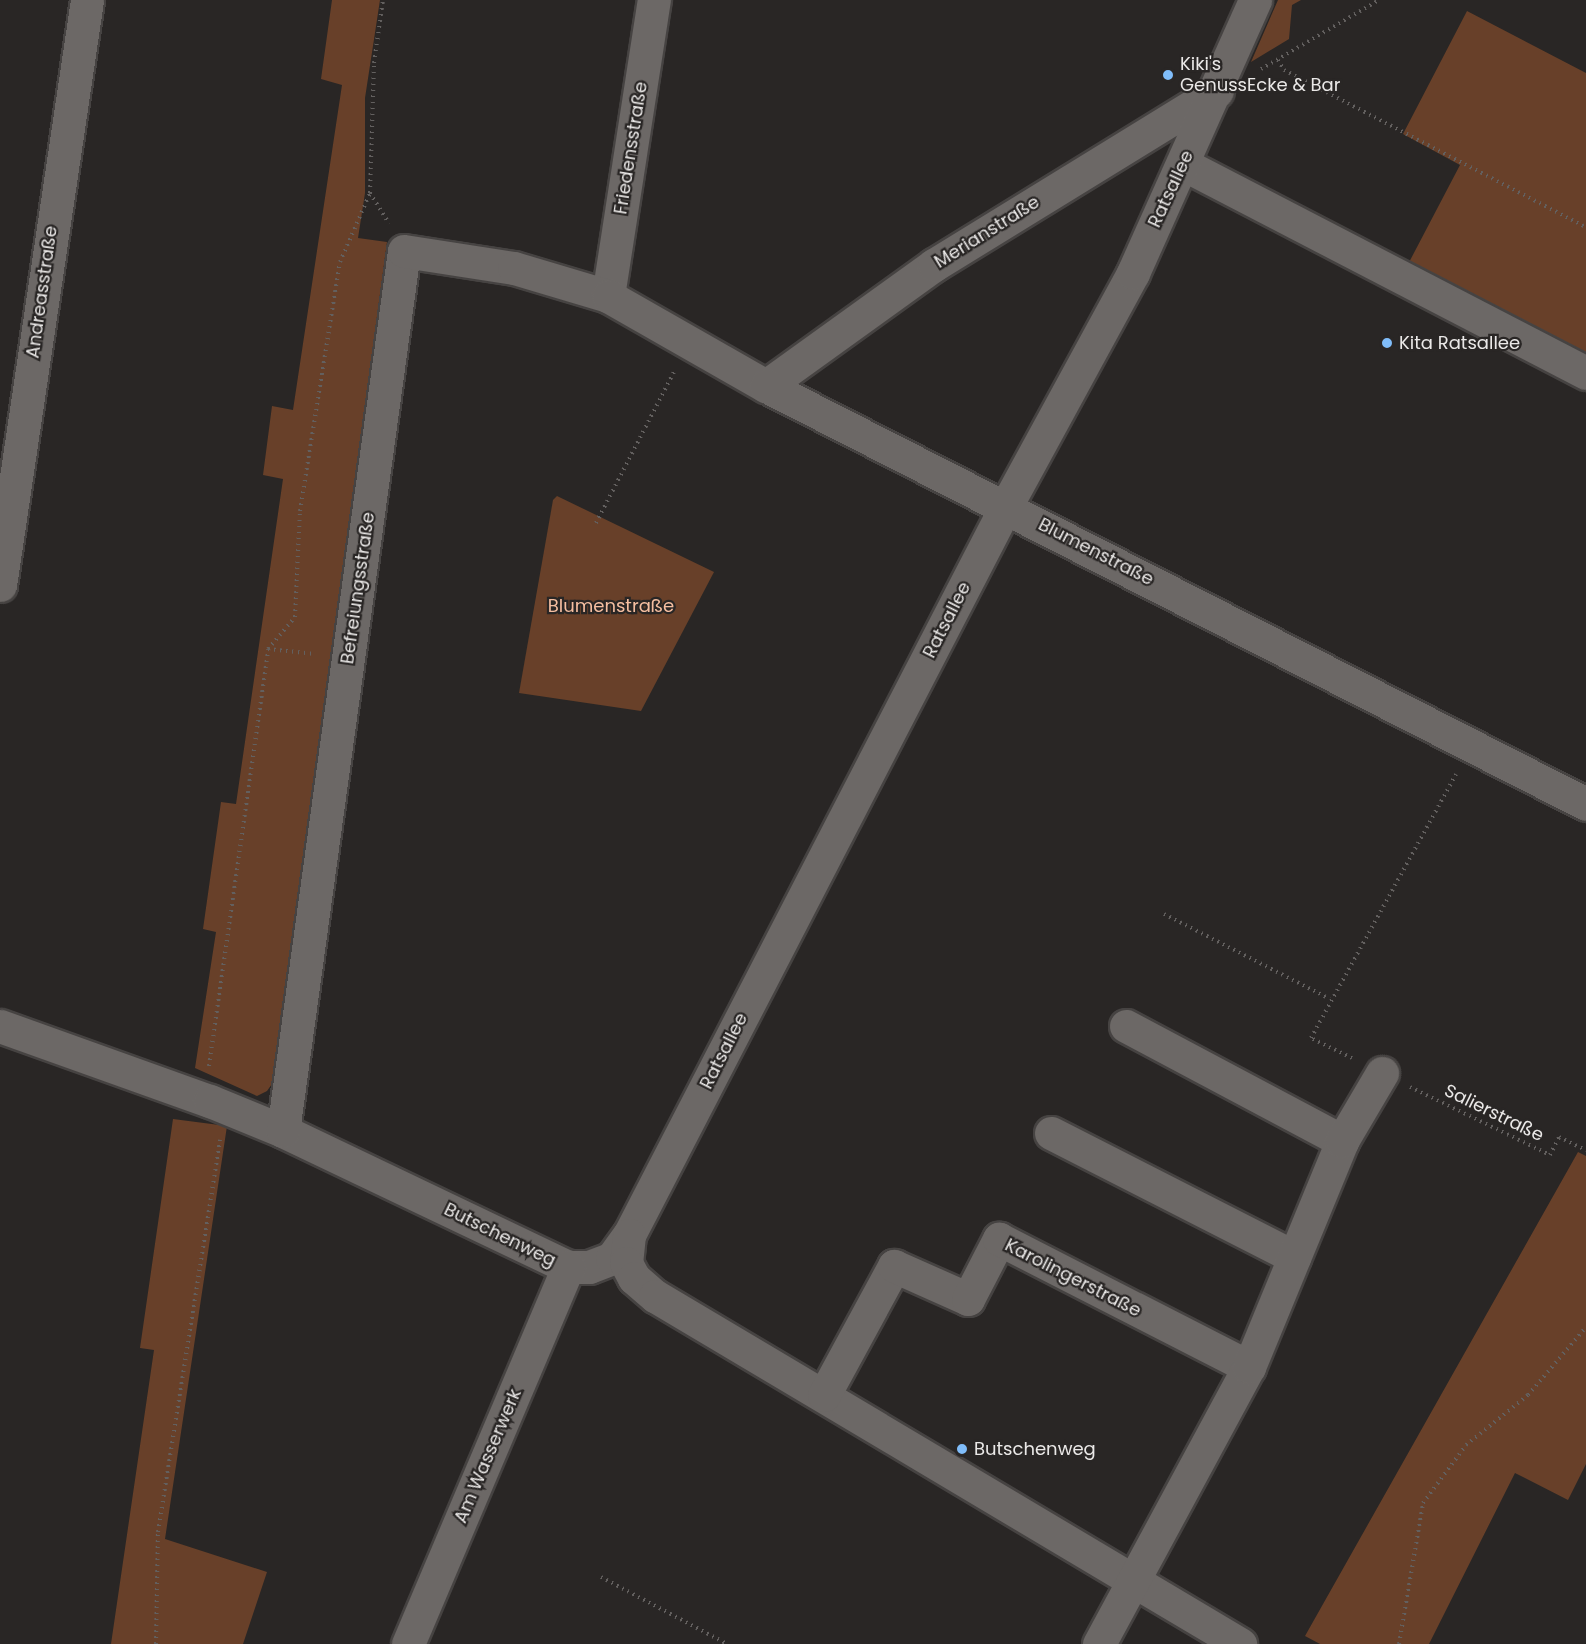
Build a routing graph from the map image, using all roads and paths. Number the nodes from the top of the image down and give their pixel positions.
1 (87, 0) edge
2 (383, 0) edge
3 (654, 0) edge
4 (1255, 0) edge
5 (1265, 0) edge
6 (1379, 0) edge
7 (1234, 52) junction
8 (1278, 60) junction
9 (1217, 91) junction
10 (1183, 164) junction
11 (1586, 226) edge
12 (608, 296) junction
13 (689, 342) junction
14 (1586, 373) edge
15 (766, 386) junction
16 (1006, 506) junction
17 (596, 523) dead end
18 (0, 585) edge
19 (268, 649) junction
20 (349, 657) junction
21 (1473, 744) junction
22 (1586, 804) edge
23 (1164, 914) dead end
24 (1330, 999) junction
25 (0, 1026) edge
26 (1126, 1026) dead end
27 (1382, 1073) junction
28 (210, 1101) junction
29 (283, 1131) junction
30 (1051, 1133) dead end
31 (1342, 1141) junction
32 (1586, 1150) edge
33 (629, 1235) junction
34 (1294, 1257) junction
35 (568, 1268) junction
36 (1586, 1328) edge
37 (1249, 1367) junction
38 (824, 1395) junction
39 (601, 1577) dead end
40 (1133, 1579) junction
41 (156, 1644) edge
42 (408, 1644) edge
43 (728, 1644) edge
44 (1100, 1644) edge
45 (1240, 1644) edge
46 (1399, 1644) edge

1 - 18 street, Andreasstraße
2 - 19 path
3 - 12 street, Friedensstraße
4 - 7 street, Ratsallee
5 - 7 street
6 - 8 path
7 - 9 street, Ratsallee
8 - 9 path
8 - 11 path
9 - 10 street, Ratsallee
9 - 15 street, Merianstraße
10 - 14 street
10 - 16 street, Ratsallee
12 - 13 street, Blumenstraße
12 - 20 street, Befreiungsstraße
13 - 15 street, Blumenstraße
13 - 17 path
15 - 16 street, Blumenstraße
16 - 21 street, Blumenstraße
16 - 33 street, Ratsallee
19 - 20 path
19 - 28 path
20 - 29 street, Befreiungsstraße
21 - 22 street, Blumenstraße
21 - 24 path
23 - 24 path
24 - 27 path
25 - 28 street, Butschenweg
26 - 31 street
27 - 31 street
27 - 32 path, Salierstraße
28 - 29 street, Butschenweg
28 - 41 path
29 - 35 street, Butschenweg
30 - 34 street
31 - 34 street
33 - 35 street, Butschenweg
33 - 38 street
34 - 37 street
35 - 42 street, Am Wasserwerk
36 - 46 path
37 - 38 street, Karolingerstraße
37 - 40 street
38 - 40 street
39 - 43 path
40 - 44 street
40 - 45 street

